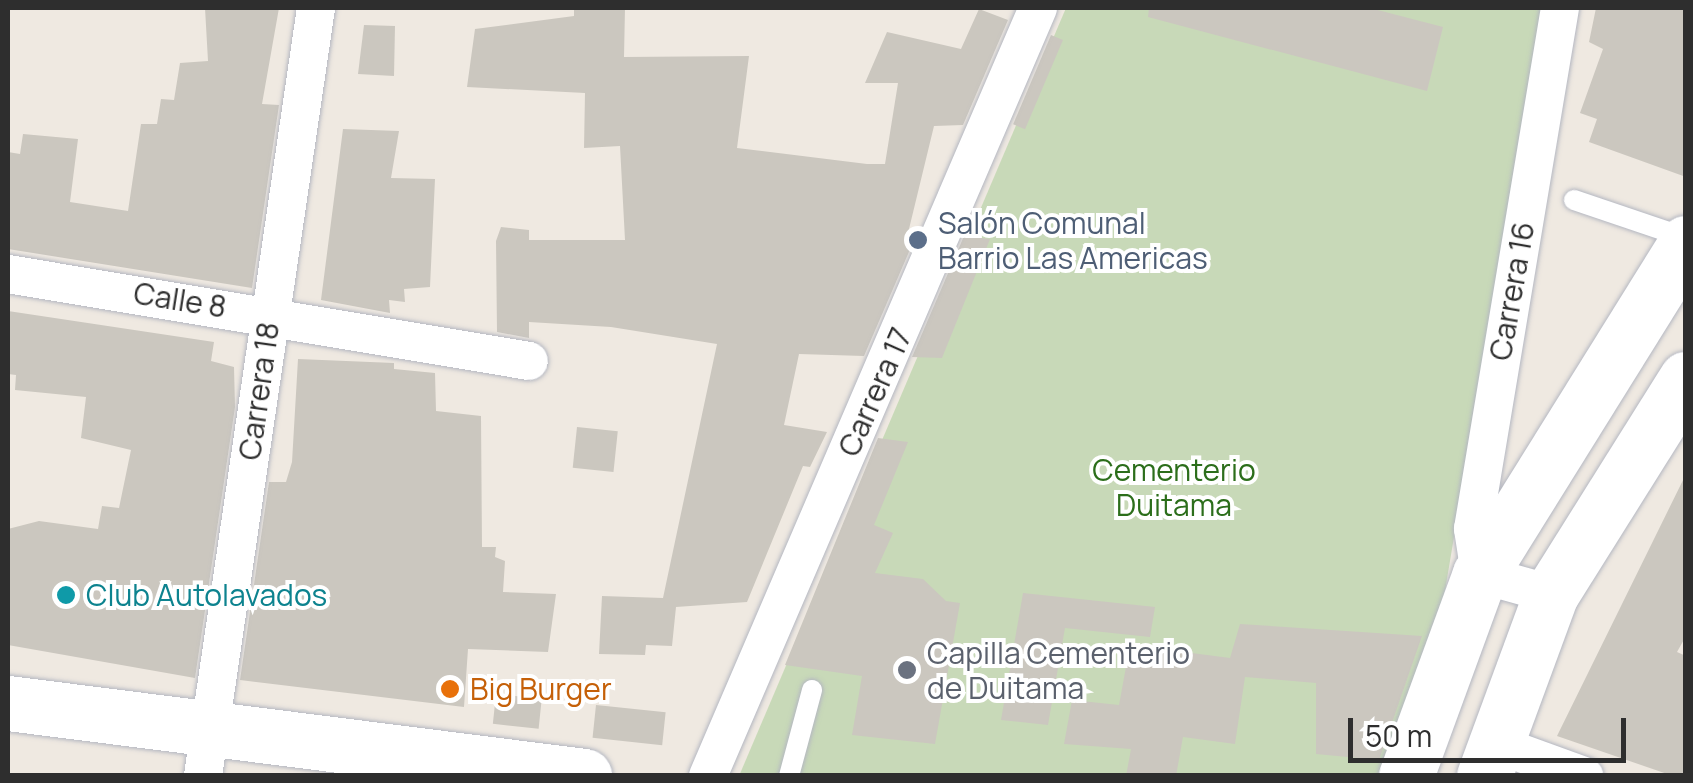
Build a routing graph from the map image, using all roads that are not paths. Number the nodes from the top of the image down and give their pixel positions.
1 (316, 8) edge
2 (1038, 8) edge
3 (1560, 8) edge
4 (1574, 200) dead end
5 (1686, 240) edge
6 (8, 274) edge
7 (270, 314) junction
8 (529, 360) dead end
9 (1686, 379) edge
10 (1480, 574) junction
11 (1551, 594) junction
12 (812, 690) dead end
13 (8, 703) edge
14 (207, 752) edge
15 (1490, 760) edge
16 (584, 776) edge
17 (708, 776) edge
18 (789, 776) edge
19 (1406, 776) edge
20 (1584, 776) edge

1 - 7 street, Carrera 18
2 - 17 street, Carrera 17
3 - 10 street, Carrera 16
4 - 5 lane
5 - 10 main road, Carrera 16
6 - 7 street, Calle 8
7 - 8 street, Calle 8
7 - 14 street, Carrera 18
9 - 11 main road
10 - 11 street
10 - 19 main road, Carrera 16
11 - 15 main road
12 - 18 lane
13 - 14 main road
14 - 16 main road
15 - 20 street

